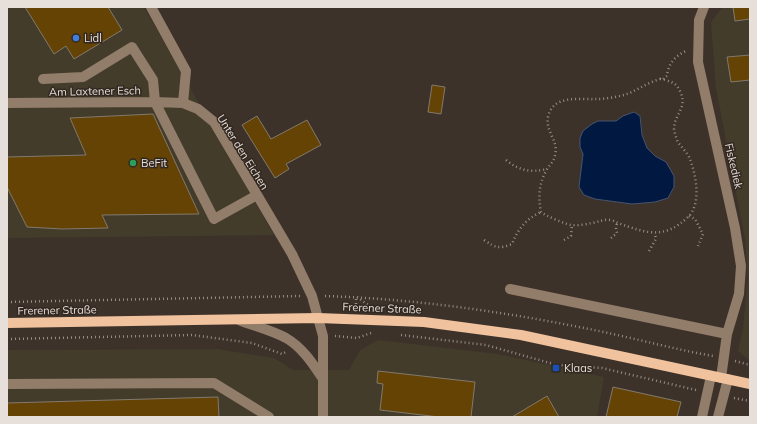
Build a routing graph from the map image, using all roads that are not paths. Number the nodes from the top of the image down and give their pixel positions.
1 (151, 7) edge
2 (704, 7) edge
3 (43, 78) dead end
4 (155, 102) junction
5 (7, 103) edge
6 (183, 103) junction
7 (257, 195) junction
8 (510, 289) dead end
9 (318, 318) junction
10 (237, 319) junction
11 (7, 323) edge
12 (727, 334) junction
13 (720, 378) junction
14 (323, 379) junction
15 (7, 384) edge
16 (750, 384) edge
17 (268, 417) edge
18 (323, 417) edge
19 (702, 417) edge
20 (718, 417) edge

1 - 6 street
2 - 12 street, Fiskediek
3 - 4 street
4 - 5 street, Am Laxtener Esch
4 - 6 street, Am Laxtener Esch
4 - 7 street
6 - 7 street, Unter den Eichen
7 - 9 street, Unter den Eichen
8 - 12 street
9 - 10 main road, Frerener Straße
9 - 13 main road, Frerener Straße
9 - 14 street, Unter den Eichen
10 - 11 main road, Frerener Straße
10 - 14 street
12 - 13 street, Fiskediek
13 - 16 main road, Frerener Straße
13 - 19 street
13 - 20 street
14 - 18 street, Unter den Eichen
15 - 17 street

